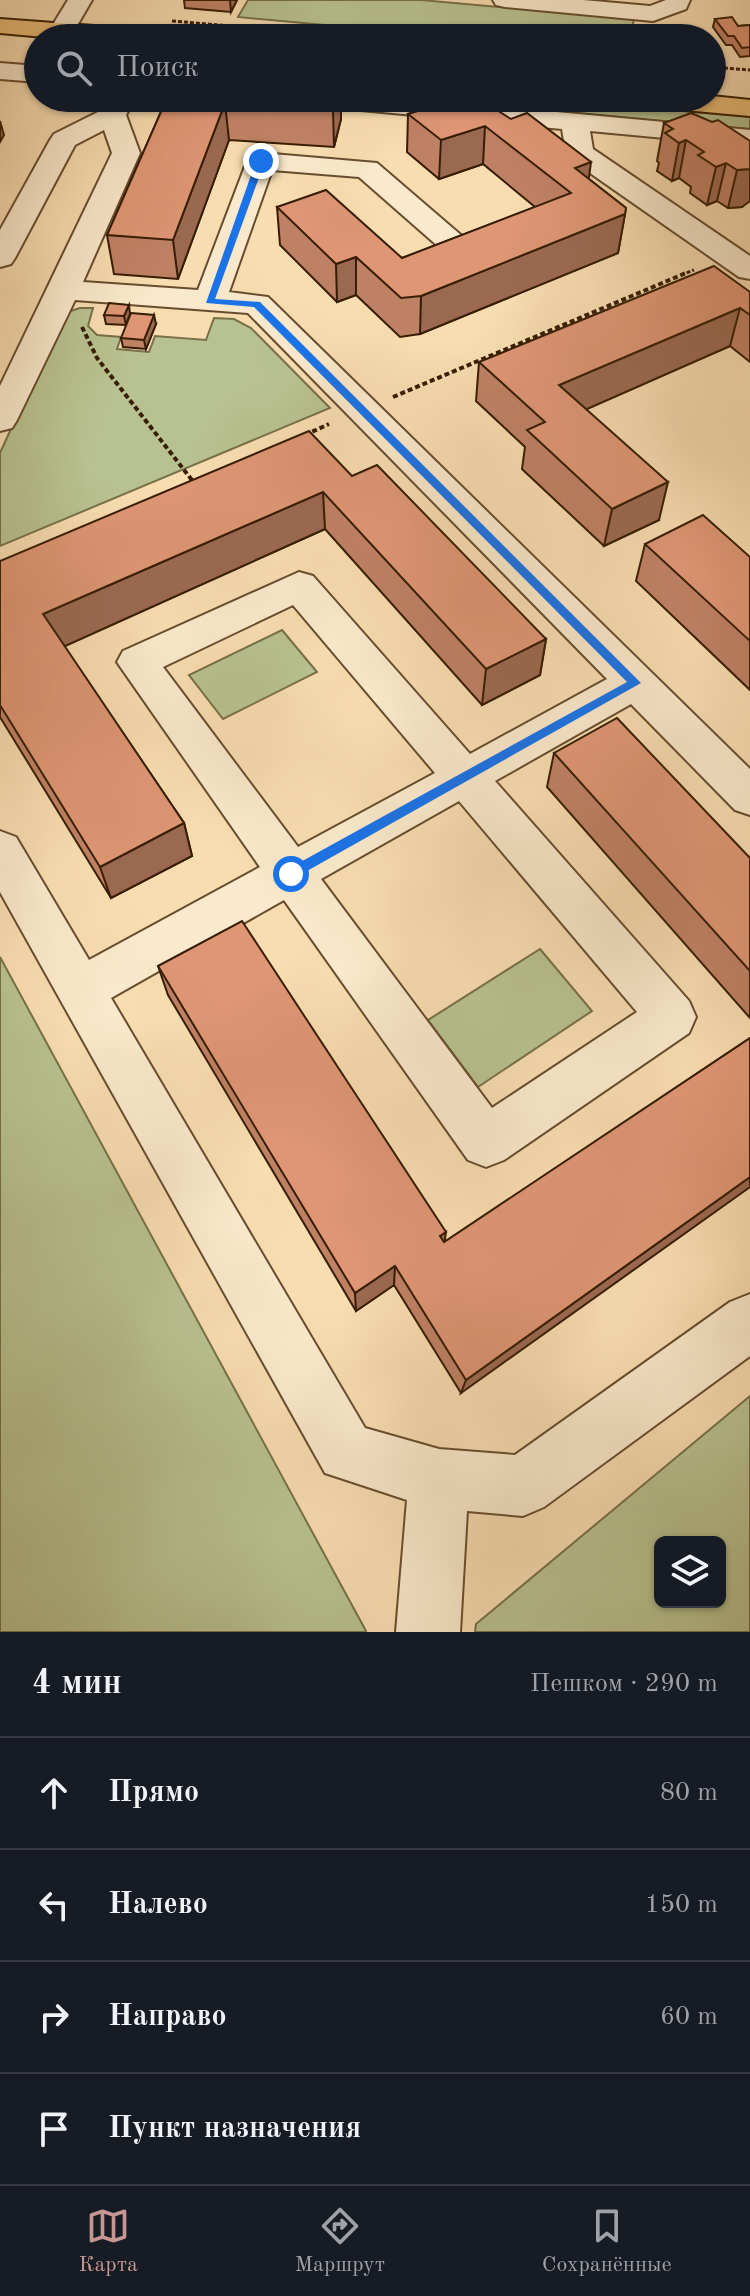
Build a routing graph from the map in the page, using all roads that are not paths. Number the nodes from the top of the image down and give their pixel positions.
1 (80, 0) edge
2 (505, 0) edge
3 (678, 0) edge
4 (66, 24) edge
5 (640, 24) edge
6 (653, 24) edge
7 (0, 26) edge
8 (24, 28) edge
9 (0, 41) edge
10 (24, 43) edge
11 (0, 71) edge
12 (24, 73) edge
13 (726, 89) edge
14 (750, 91) edge
15 (726, 106) edge
16 (750, 108) edge
17 (108, 112) edge
18 (118, 112) edge
19 (462, 112) edge
20 (575, 123) junction
21 (750, 138) edge
22 (12, 215) edge
23 (451, 242) edge
24 (0, 258) edge
25 (750, 270) edge
26 (64, 290) junction
27 (210, 301) junction
28 (0, 420) edge
29 (635, 683) junction
30 (465, 778) junction
31 (750, 797) edge
32 (0, 850) edge
33 (291, 874) junction
34 (80, 990) junction
35 (750, 1322) edge
36 (439, 1479) junction
37 (428, 1632) edge

1 - 4 street
2 - 5 street
3 - 6 street
7 - 8 main road
9 - 10 main road
11 - 12 street
13 - 14 main road
15 - 16 main road
17 - 22 street
18 - 26 street
19 - 20 street
20 - 21 street
20 - 25 street
22 - 24 street
23 - 27 street
26 - 27 street
26 - 28 street
27 - 29 street
29 - 30 street
29 - 31 street
30 - 33 street
30 - 33 street
30 - 33 street
32 - 34 street
33 - 34 street
34 - 36 street
35 - 36 street
36 - 37 street

